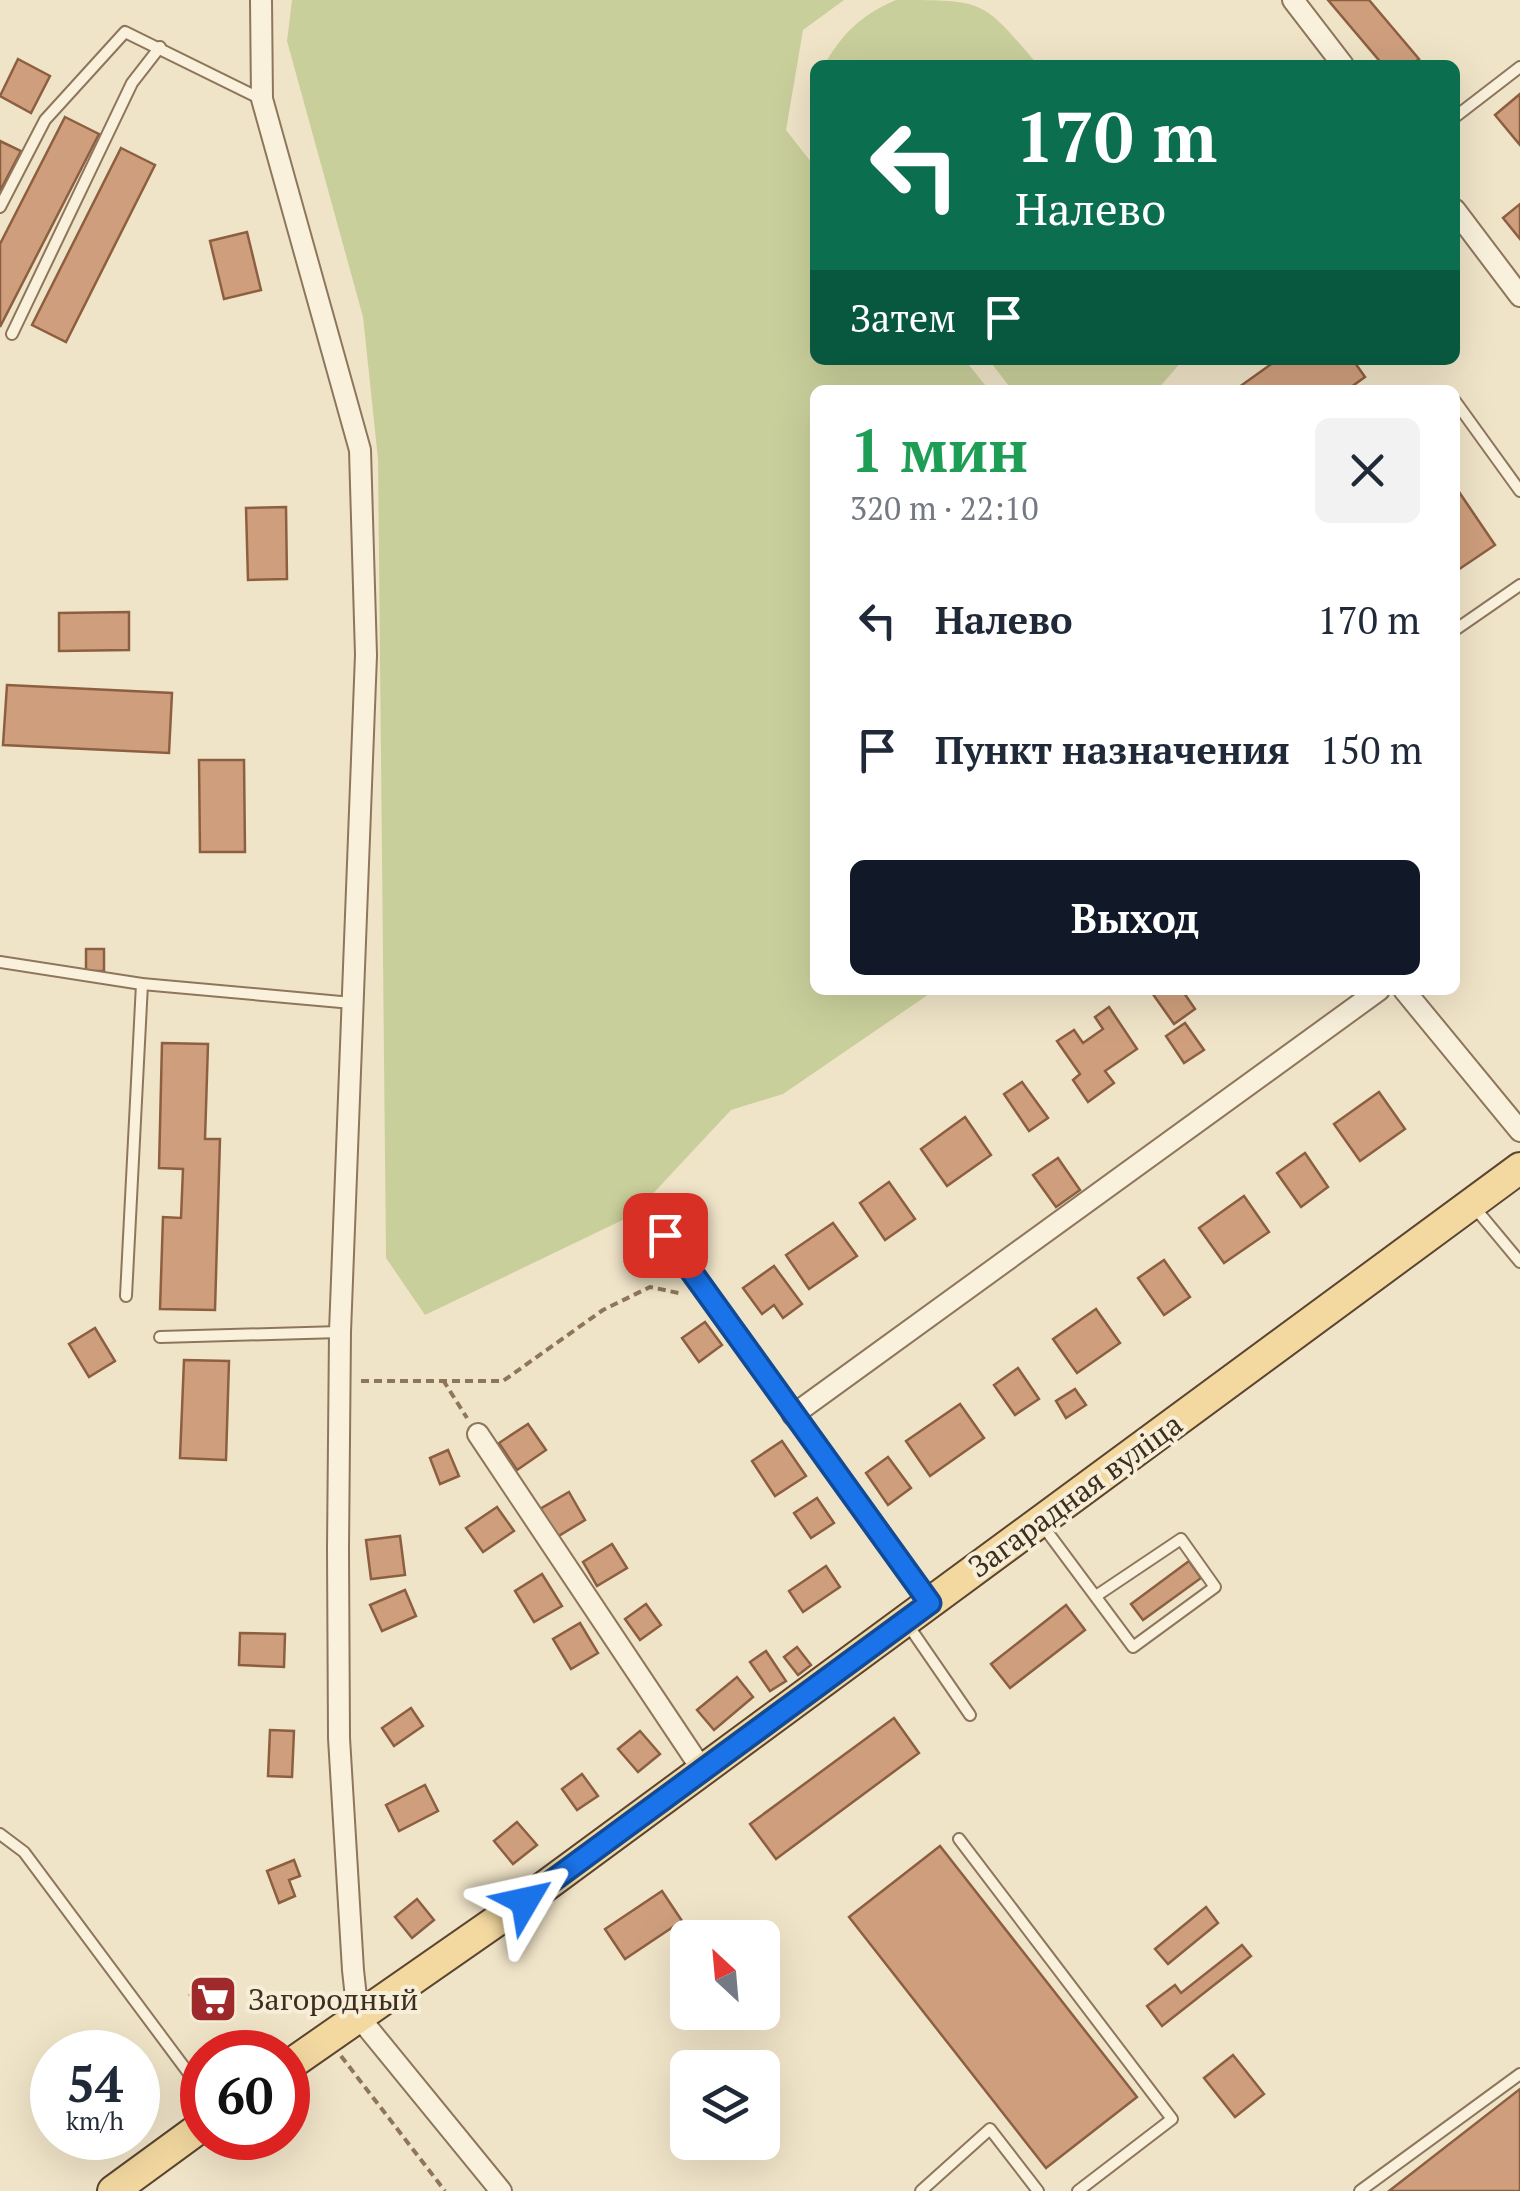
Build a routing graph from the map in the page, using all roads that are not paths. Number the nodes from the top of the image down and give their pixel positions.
1 (262, 0) edge
2 (1293, 0) edge
3 (160, 47) junction
4 (1340, 60) edge
5 (1520, 67) edge
6 (262, 99) junction
7 (1460, 113) edge
8 (0, 207) edge
9 (1460, 217) edge
10 (1520, 296) edge
11 (12, 334) dead end
12 (1460, 407) edge
13 (1520, 491) edge
14 (1520, 585) edge
15 (1460, 627) edge
16 (0, 962) edge
17 (142, 984) junction
18 (1372, 995) edge
19 (1408, 995) edge
20 (352, 1003) junction
21 (1520, 1131) edge
22 (1520, 1168) edge
23 (1471, 1204) junction
24 (665, 1235) dead end
25 (1520, 1262) edge
26 (126, 1296) dead end
27 (340, 1332) junction
28 (160, 1337) dead end
29 (793, 1415) junction
30 (478, 1434) road end
31 (1040, 1522) junction
32 (1096, 1596) junction
33 (930, 1603) junction
34 (905, 1622) junction
35 (970, 1714) dead end
36 (702, 1771) junction
37 (0, 1834) edge
38 (959, 1840) dead end
39 (358, 2016) junction
40 (310, 2050) edge
41 (180, 2061) edge
42 (1520, 2074) edge
43 (180, 2143) edge
44 (120, 2189) edge
45 (502, 2191) edge
46 (920, 2191) edge
47 (1038, 2191) edge
48 (1078, 2191) edge
49 (1360, 2191) edge

1 - 6 street
2 - 4 street
3 - 6 lane
3 - 8 lane
3 - 11 lane
5 - 7 lane
6 - 20 street
9 - 10 street
12 - 13 lane
14 - 15 lane
16 - 17 lane
17 - 20 lane
17 - 26 lane
18 - 29 street
19 - 21 street
20 - 27 street
22 - 23 main road, Загарадная вуліца
23 - 25 lane
23 - 31 main road, Загарадная вуліца
24 - 29 street
27 - 28 lane
27 - 39 street
29 - 33 street
30 - 36 street
31 - 32 lane
31 - 33 main road, Загарадная вуліца
32 - 32 lane
33 - 34 main road, Загарадная вуліца
34 - 35 lane
34 - 36 main road, Загарадная вуліца
36 - 39 main road, Загарадная вуліца
37 - 41 lane
38 - 48 lane
39 - 40 main road, Загарадная вуліца
39 - 45 street
42 - 49 lane
43 - 44 main road
46 - 47 lane

